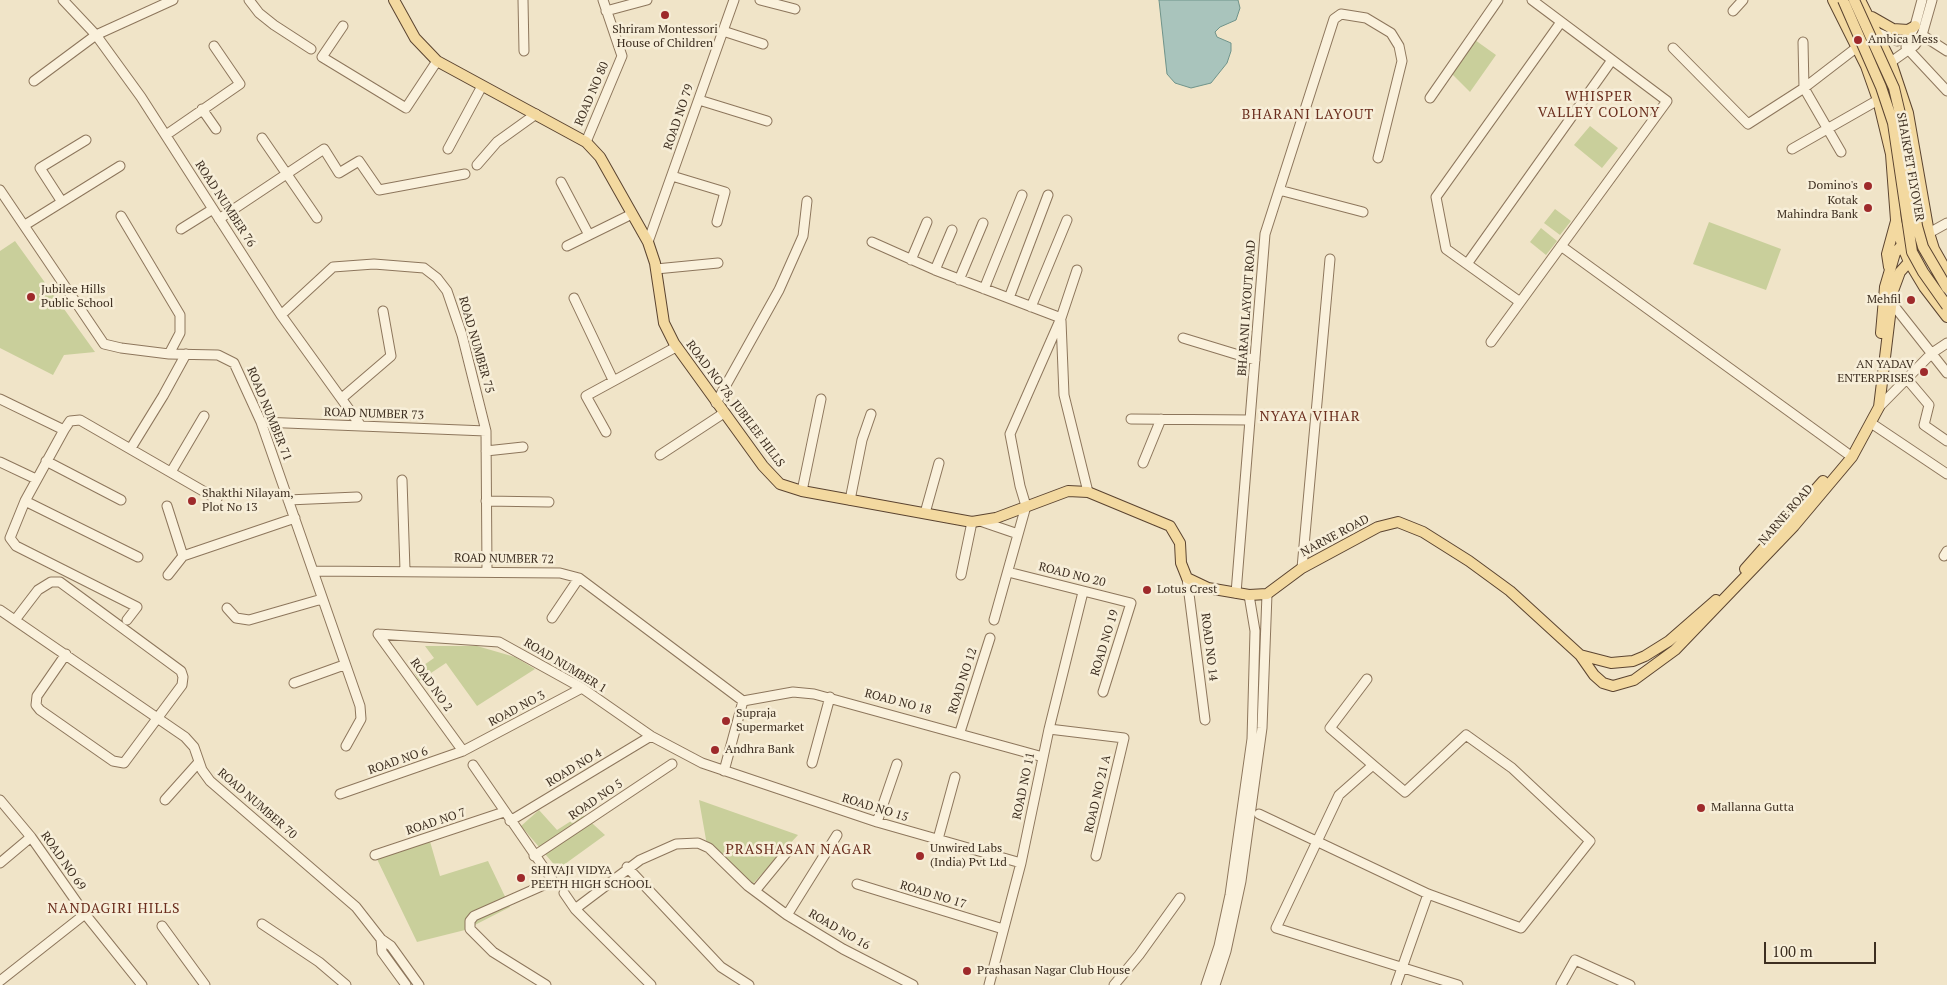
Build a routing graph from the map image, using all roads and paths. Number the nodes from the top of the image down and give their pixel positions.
1 (63, 0) edge
2 (173, 0) edge
3 (249, 0) edge
4 (394, 0) edge
5 (523, 0) edge
6 (603, 0) edge
7 (647, 0) edge
8 (734, 0) edge
9 (760, 0) edge
10 (1498, 0) edge
11 (1532, 0) edge
12 (1744, 0) edge
13 (1833, 0) edge
14 (1844, 0) edge
15 (1854, 0) edge
16 (1860, 0) edge
17 (1922, 0) edge
18 (1932, 0) edge
19 (795, 10) dead end
20 (606, 11) junction
21 (1733, 11) dead end
22 (1867, 12) junction
23 (1561, 22) junction
24 (343, 26) dead end
25 (1915, 26) junction
26 (723, 31) junction
27 (1878, 33) junction
28 (96, 34) junction
29 (1922, 35) junction
30 (1904, 40) junction
31 (1803, 42) dead end
32 (763, 44) dead end
33 (214, 46) dead end
34 (1673, 48) dead end
35 (1856, 48) junction
36 (311, 49) dead end
37 (524, 51) dead end
38 (1947, 51) edge
39 (1909, 52) junction
40 (1612, 60) junction
41 (437, 61) junction
42 (1891, 62) junction
43 (34, 81) dead end
44 (482, 86) junction
45 (1804, 88) junction
46 (1947, 91) edge
47 (1430, 98) dead end
48 (699, 100) junction
49 (1878, 100) junction
50 (202, 109) junction
51 (536, 114) junction
52 (767, 121) dead end
53 (1828, 128) junction
54 (216, 129) dead end
55 (166, 135) junction
56 (262, 138) dead end
57 (86, 140) dead end
58 (586, 142) junction
59 (448, 149) dead end
60 (1792, 150) dead end
61 (1841, 152) dead end
62 (1378, 158) dead end
63 (478, 165) dead end
64 (120, 166) dead end
65 (288, 174) junction
66 (465, 174) dead end
67 (672, 176) junction
68 (561, 182) dead end
69 (0, 190) edge
70 (1279, 190) junction
71 (1022, 195) dead end
72 (1048, 195) dead end
73 (807, 201) dead end
74 (62, 202) junction
75 (213, 209) junction
76 (1363, 212) dead end
77 (632, 214) junction
78 (121, 216) dead end
79 (317, 218) dead end
80 (219, 220) junction
81 (1067, 220) dead end
82 (1896, 220) junction
83 (717, 222) dead end
84 (927, 222) dead end
85 (983, 223) dead end
86 (1947, 223) edge
87 (25, 225) junction
88 (181, 229) dead end
89 (952, 230) dead end
90 (1929, 234) junction
91 (589, 235) junction
92 (648, 242) junction
93 (872, 242) dead end
94 (1902, 245) junction
95 (567, 246) dead end
96 (1561, 246) junction
97 (911, 260) junction
98 (1330, 260) dead end
99 (1908, 262) junction
100 (718, 263) dead end
101 (1466, 264) junction
102 (656, 269) junction
103 (935, 270) junction
104 (1076, 270) dead end
105 (1889, 271) junction
106 (1947, 272) edge
107 (958, 280) junction
108 (1947, 288) edge
109 (984, 289) junction
110 (574, 298) dead end
111 (1009, 298) junction
112 (1520, 302) junction
113 (1892, 302) junction
114 (1947, 306) edge
115 (1032, 307) junction
116 (383, 311) dead end
117 (281, 315) junction
118 (1947, 316) edge
119 (1061, 318) junction
120 (1183, 338) dead end
121 (1491, 342) dead end
122 (1947, 343) edge
123 (676, 347) junction
124 (1932, 353) junction
125 (169, 354) junction
126 (186, 354) junction
127 (1255, 360) junction
128 (1947, 373) edge
129 (1907, 378) junction
130 (613, 380) junction
131 (342, 398) junction
132 (821, 398) dead end
133 (0, 399) edge
134 (716, 403) junction
135 (1879, 407) junction
136 (724, 413) junction
137 (871, 414) dead end
138 (204, 416) dead end
139 (1131, 419) dead end
140 (1160, 419) junction
141 (1250, 420) junction
142 (261, 422) junction
143 (1871, 423) junction
144 (361, 426) junction
145 (64, 430) junction
146 (486, 431) junction
147 (606, 432) dead end
148 (1947, 441) edge
149 (523, 447) dead end
150 (131, 448) junction
151 (486, 451) junction
152 (1848, 454) junction
153 (660, 455) dead end
154 (46, 461) junction
155 (0, 462) edge
156 (939, 463) dead end
157 (1143, 463) dead end
158 (171, 472) junction
159 (1947, 474) edge
160 (36, 479) junction
161 (402, 480) dead end
162 (802, 491) junction
163 (1088, 492) junction
164 (357, 497) dead end
165 (121, 500) dead end
166 (217, 500) dead end
167 (288, 500) junction
168 (850, 500) junction
169 (25, 501) junction
170 (486, 501) junction
171 (549, 502) dead end
172 (167, 506) dead end
173 (1026, 506) junction
174 (924, 513) junction
175 (295, 518) junction
176 (976, 522) junction
177 (1018, 534) junction
178 (184, 556) junction
179 (138, 558) dead end
180 (1302, 568) junction
181 (405, 570) junction
182 (313, 571) junction
183 (487, 571) junction
184 (1008, 572) junction
185 (168, 575) dead end
186 (961, 575) dead end
187 (579, 578) junction
188 (1187, 578) junction
189 (1083, 592) junction
190 (1236, 593) junction
191 (1267, 594) junction
192 (1249, 595) junction
193 (322, 599) junction
194 (1131, 603) joint
195 (227, 608) dead end
196 (0, 610) edge
197 (552, 618) dead end
198 (15, 620) junction
199 (127, 620) dead end
200 (994, 620) dead end
201 (378, 634) joint
202 (990, 638) dead end
203 (66, 654) junction
204 (1580, 655) junction
205 (344, 665) junction
206 (1367, 679) dead end
207 (294, 683) dead end
208 (582, 688) junction
209 (1103, 692) dead end
210 (830, 697) junction
211 (744, 701) junction
212 (158, 717) junction
213 (1205, 720) dead end
214 (1049, 729) junction
215 (960, 732) junction
216 (651, 736) junction
217 (346, 746) dead end
218 (464, 751) junction
219 (1043, 757) junction
220 (199, 762) junction
221 (812, 763) dead end
222 (672, 764) dead end
223 (897, 764) dead end
224 (473, 765) dead end
225 (1373, 766) junction
226 (724, 771) junction
227 (954, 777) dead end
228 (340, 794) dead end
229 (0, 800) edge
230 (165, 800) dead end
231 (504, 812) junction
232 (1259, 814) dead end
233 (510, 821) junction
234 (877, 822) junction
235 (837, 835) dead end
236 (30, 837) junction
237 (938, 840) junction
238 (1317, 842) junction
239 (786, 852) dead end
240 (375, 855) dead end
241 (534, 856) junction
242 (1096, 856) dead end
243 (0, 863) edge
244 (1021, 863) junction
245 (627, 867) junction
246 (856, 884) dead end
247 (755, 891) junction
248 (564, 893) dead end
249 (1428, 894) junction
250 (1180, 898) dead end
251 (575, 909) junction
252 (85, 914) junction
253 (788, 915) junction
254 (262, 924) dead end
255 (162, 926) dead end
256 (1003, 929) junction
257 (381, 939) junction
258 (1402, 966) junction
259 (0, 981) edge
260 (1452, 984) edge
261 (142, 985) edge
262 (204, 985) edge
263 (346, 985) edge
264 (406, 985) edge
265 (419, 985) edge
266 (546, 985) edge
267 (651, 985) edge
268 (750, 985) edge
269 (913, 985) edge
270 (989, 985) edge
271 (1114, 985) edge
272 (1206, 985) edge
273 (1215, 985) edge
274 (1396, 985) edge
275 (1561, 985) edge
276 (1630, 985) edge

1 - 28 street, ROAD NUMBER 76
2 - 28 street
3 - 36 street
4 - 41 main road, ROAD NO 78, JUBILEE HILLS
5 - 37 street
6 - 20 street, ROAD NO 80
7 - 20 street
8 - 26 street, ROAD NO 79
9 - 19 street
10 - 47 street
11 - 23 street
12 - 21 street
13 - 35 main road
14 - 114 main road, SHAIKPET FLYOVER, bridge
15 - 108 main road, SHAIKPET FLYOVER, bridge
16 - 22 main road
17 - 25 street
18 - 29 street
20 - 58 street, ROAD NO 80
22 - 25 main road
22 - 27 main road
23 - 40 street
23 - 101 street
24 - 41 street
25 - 30 street
26 - 32 street
26 - 48 street, ROAD NO 79
27 - 30 street
27 - 42 main road
28 - 43 street
28 - 55 street, ROAD NUMBER 76
29 - 38 street
29 - 39 street
30 - 39 street
31 - 45 street
33 - 50 street
34 - 45 street
35 - 45 street
35 - 49 main road
39 - 42 street
39 - 46 street
40 - 96 street
40 - 101 street
41 - 44 main road, ROAD NO 78, JUBILEE HILLS
42 - 90 main road
44 - 51 main road, ROAD NO 78, JUBILEE HILLS
44 - 59 street
45 - 53 street
48 - 52 street
48 - 67 street, ROAD NO 79
49 - 53 street
49 - 82 main road
50 - 54 street
50 - 55 street
51 - 58 main road, ROAD NO 78, JUBILEE HILLS
51 - 63 street
53 - 60 street
53 - 61 street
55 - 75 street, ROAD NUMBER 76
56 - 65 street
57 - 74 street
58 - 77 main road, ROAD NO 78, JUBILEE HILLS
62 - 70 street, BHARANI LAYOUT ROAD
64 - 74 street
65 - 66 street
65 - 79 street
65 - 80 street
67 - 83 street
67 - 92 street, ROAD NO 79
68 - 91 street
69 - 87 street, ROAD NUMBER 71
70 - 76 street
70 - 127 street, BHARANI LAYOUT ROAD
71 - 109 street
72 - 111 street
73 - 134 street
74 - 87 street
75 - 80 street, ROAD NUMBER 76
75 - 88 street
77 - 91 street
77 - 92 main road, ROAD NO 78, JUBILEE HILLS
78 - 125 street
80 - 117 street, ROAD NUMBER 76
81 - 115 street
82 - 94 main road
82 - 105 main road
84 - 97 street
85 - 107 street
86 - 90 street
87 - 125 street, ROAD NUMBER 71
89 - 103 street
90 - 94 main road
90 - 106 main road
91 - 95 street
92 - 102 main road, ROAD NO 78, JUBILEE HILLS
93 - 97 street
94 - 99 main road
94 - 105 main road, NARNE ROAD
96 - 112 street
96 - 152 street
97 - 103 street
98 - 180 street
99 - 113 main road, NARNE ROAD
99 - 118 main road
100 - 102 street
101 - 112 street
102 - 123 main road, ROAD NO 78, JUBILEE HILLS
103 - 107 street
104 - 119 street
105 - 152 main road, NARNE ROAD
107 - 109 street
109 - 111 street
110 - 130 street
111 - 115 street
112 - 121 street
113 - 124 street
113 - 135 main road, NARNE ROAD
115 - 119 street
116 - 131 street
117 - 131 street, ROAD NUMBER 76
117 - 146 street, ROAD NUMBER 75
119 - 163 street
119 - 173 street
120 - 127 street
122 - 124 street
123 - 130 street
123 - 134 main road, ROAD NO 78, JUBILEE HILLS
124 - 128 street
124 - 129 street
125 - 126 street, ROAD NUMBER 71
126 - 142 street, ROAD NUMBER 71
126 - 150 street
127 - 141 street, BHARANI LAYOUT ROAD
129 - 135 street
129 - 148 street
130 - 147 street
131 - 144 street, ROAD NUMBER 76
132 - 162 street
133 - 145 street
134 - 136 main road, ROAD NO 78, JUBILEE HILLS
135 - 143 main road, NARNE ROAD
136 - 153 street
136 - 162 main road, ROAD NO 78, JUBILEE HILLS
137 - 168 street
138 - 158 street
139 - 140 street
140 - 141 street
140 - 157 street
141 - 190 street, BHARANI LAYOUT ROAD
142 - 144 street, ROAD NUMBER 73
142 - 167 street, ROAD NUMBER 71
143 - 159 street
143 - 204 main road, NARNE ROAD
144 - 146 street, ROAD NUMBER 73
145 - 150 street
145 - 154 street
146 - 151 street, ROAD NUMBER 75
149 - 151 street
150 - 158 street
151 - 170 street, ROAD NUMBER 75
152 - 204 main road, NARNE ROAD
154 - 160 street
154 - 165 street
155 - 160 street
156 - 174 street
158 - 166 street
160 - 169 street
161 - 181 street
162 - 168 main road, ROAD NO 78, JUBILEE HILLS
163 - 173 main road, ROAD NO 78, JUBILEE HILLS
163 - 188 main road, ROAD NO 78, JUBILEE HILLS
164 - 167 street
167 - 175 street, ROAD NUMBER 71
168 - 174 main road, ROAD NO 78, JUBILEE HILLS
169 - 179 street
169 - 199 street
170 - 171 street
170 - 183 street, ROAD NUMBER 75
172 - 178 street
173 - 176 main road, ROAD NO 78, JUBILEE HILLS
173 - 177 street
174 - 176 main road, ROAD NO 78, JUBILEE HILLS
175 - 178 street
175 - 182 street, ROAD NUMBER 71
176 - 177 street
176 - 186 street
177 - 184 street
178 - 185 street
180 - 191 main road, NARNE ROAD
180 - 204 main road, NARNE ROAD
181 - 182 street, ROAD NUMBER 72
181 - 183 street, ROAD NUMBER 72
182 - 193 street, ROAD NUMBER 71
183 - 187 street, ROAD NUMBER 72
184 - 189 street, ROAD NO 20
184 - 200 street
187 - 197 street
187 - 211 street, ROAD NUMBER 72
188 - 190 main road
188 - 213 street, ROAD NO 14
189 - 194 street, ROAD NO 20
189 - 214 street, ROAD NO 11
190 - 192 main road
191 - 192 main road
191 - 273 street
192 - 272 street
193 - 195 street
193 - 205 street, ROAD NUMBER 71
194 - 209 street, ROAD NO 19
196 - 198 street, ROAD NUMBER 70
198 - 203 street, ROAD NUMBER 70
198 - 212 street
201 - 208 street, ROAD NUMBER 1
201 - 218 street, ROAD NO 2
202 - 215 street, ROAD NO 12
203 - 212 street, ROAD NUMBER 70
203 - 212 street
205 - 207 street
205 - 217 street, ROAD NUMBER 71
206 - 225 street
208 - 216 street, ROAD NUMBER 1
208 - 218 street, ROAD NO 3
210 - 211 street, ROAD NO 18
210 - 215 street, ROAD NO 18
210 - 221 street
211 - 226 street
212 - 220 street, ROAD NUMBER 70
214 - 219 street, ROAD NO 11
214 - 242 street, ROAD NO 21 A
215 - 219 street, ROAD NO 18
216 - 226 street, ROAD NUMBER 1
216 - 233 street, ROAD NO 4
218 - 228 street, ROAD NO 6
219 - 244 street, ROAD NO 11
220 - 230 street
220 - 257 street, ROAD NUMBER 70
222 - 241 street, ROAD NO 5
223 - 234 street
224 - 231 street
225 - 238 street
225 - 249 street
226 - 234 street, ROAD NO 15
227 - 237 street
229 - 236 street, ROAD NO 69
231 - 233 street
231 - 240 street, ROAD NO 7
232 - 238 street
233 - 241 street
234 - 237 street, ROAD NO 15
235 - 253 street
236 - 243 street
236 - 252 street, ROAD NO 69
237 - 244 street, ROAD NO 15
238 - 249 street
238 - 258 street
239 - 247 street
241 - 266 street
244 - 256 street, ROAD NO 11
245 - 247 street, ROAD NO 16
245 - 251 street, ROAD NO 16
245 - 268 street
246 - 256 street, ROAD NO 17
247 - 253 street, ROAD NO 16
248 - 251 street
249 - 258 street
250 - 271 street
251 - 267 street
252 - 259 street
252 - 261 street, ROAD NO 69
253 - 269 street, ROAD NO 16
254 - 263 street
255 - 262 street
256 - 270 street, ROAD NO 11
257 - 264 street, ROAD NUMBER 70
257 - 265 street
258 - 260 street
258 - 274 street
275 - 276 street

